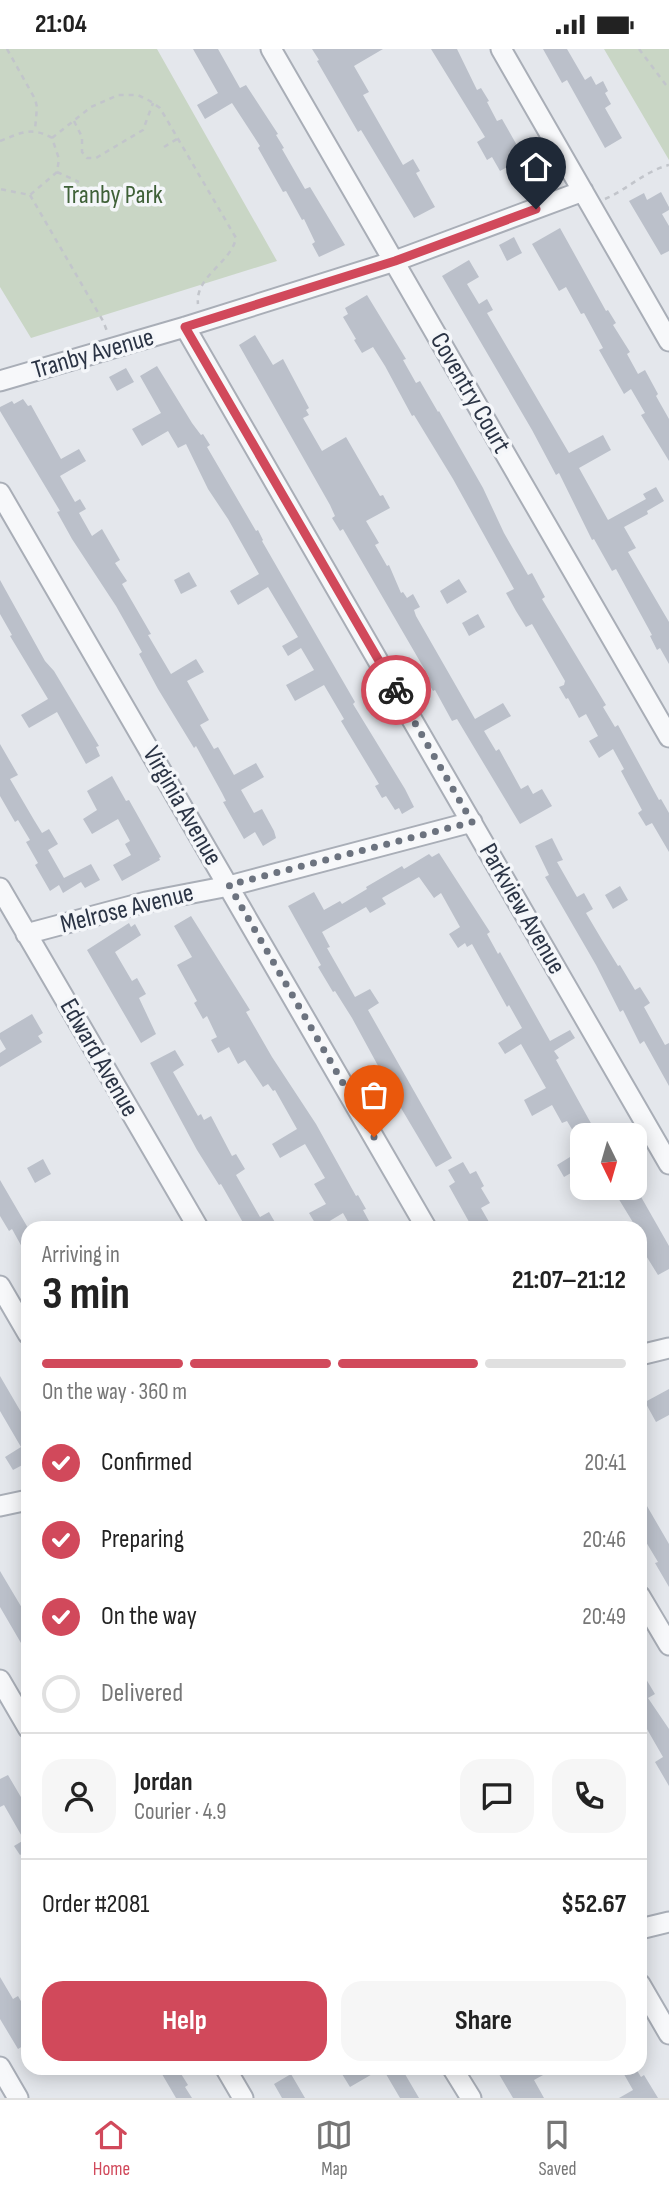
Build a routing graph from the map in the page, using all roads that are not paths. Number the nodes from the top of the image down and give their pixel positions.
1 (271, 49) edge
2 (501, 49) edge
3 (583, 191) junction
4 (395, 261) junction
5 (185, 327) junction
6 (669, 341) edge
7 (0, 381) edge
8 (0, 493) edge
9 (669, 737) edge
10 (472, 822) junction
11 (229, 885) junction
12 (0, 887) edge
13 (26, 934) junction
14 (669, 1164) edge
15 (194, 1221) edge
16 (422, 1221) edge
17 (0, 1286) edge
18 (21, 1322) edge
19 (669, 1348) edge
20 (647, 1353) edge
21 (21, 1502) edge
22 (0, 1506) edge
23 (647, 1608) edge
24 (669, 1645) edge
25 (0, 1680) edge
26 (21, 1716) edge
27 (669, 1923) edge
28 (647, 1928) edge
29 (647, 1996) edge
30 (669, 2034) edge
31 (0, 2067) edge
32 (230, 2075) edge
33 (457, 2075) edge
34 (18, 2098) edge
35 (243, 2098) edge
36 (471, 2098) edge

1 - 4 street, Coventry Court
2 - 3 street
3 - 4 street, Tranby Avenue
3 - 6 street
4 - 5 street, Tranby Avenue
4 - 9 street, Coventry Court
5 - 7 street, Tranby Avenue
5 - 10 street, Parkview Avenue
8 - 11 street, Virginia Avenue
10 - 11 street, Melrose Avenue
10 - 14 street, Parkview Avenue
11 - 13 street, Melrose Avenue
11 - 16 street, Virginia Avenue
12 - 13 street, Edward Avenue
13 - 15 street, Edward Avenue
17 - 18 street
19 - 20 street
21 - 22 street
23 - 24 street
25 - 26 street
27 - 28 street
29 - 30 street
31 - 34 street
32 - 35 street
33 - 36 street

